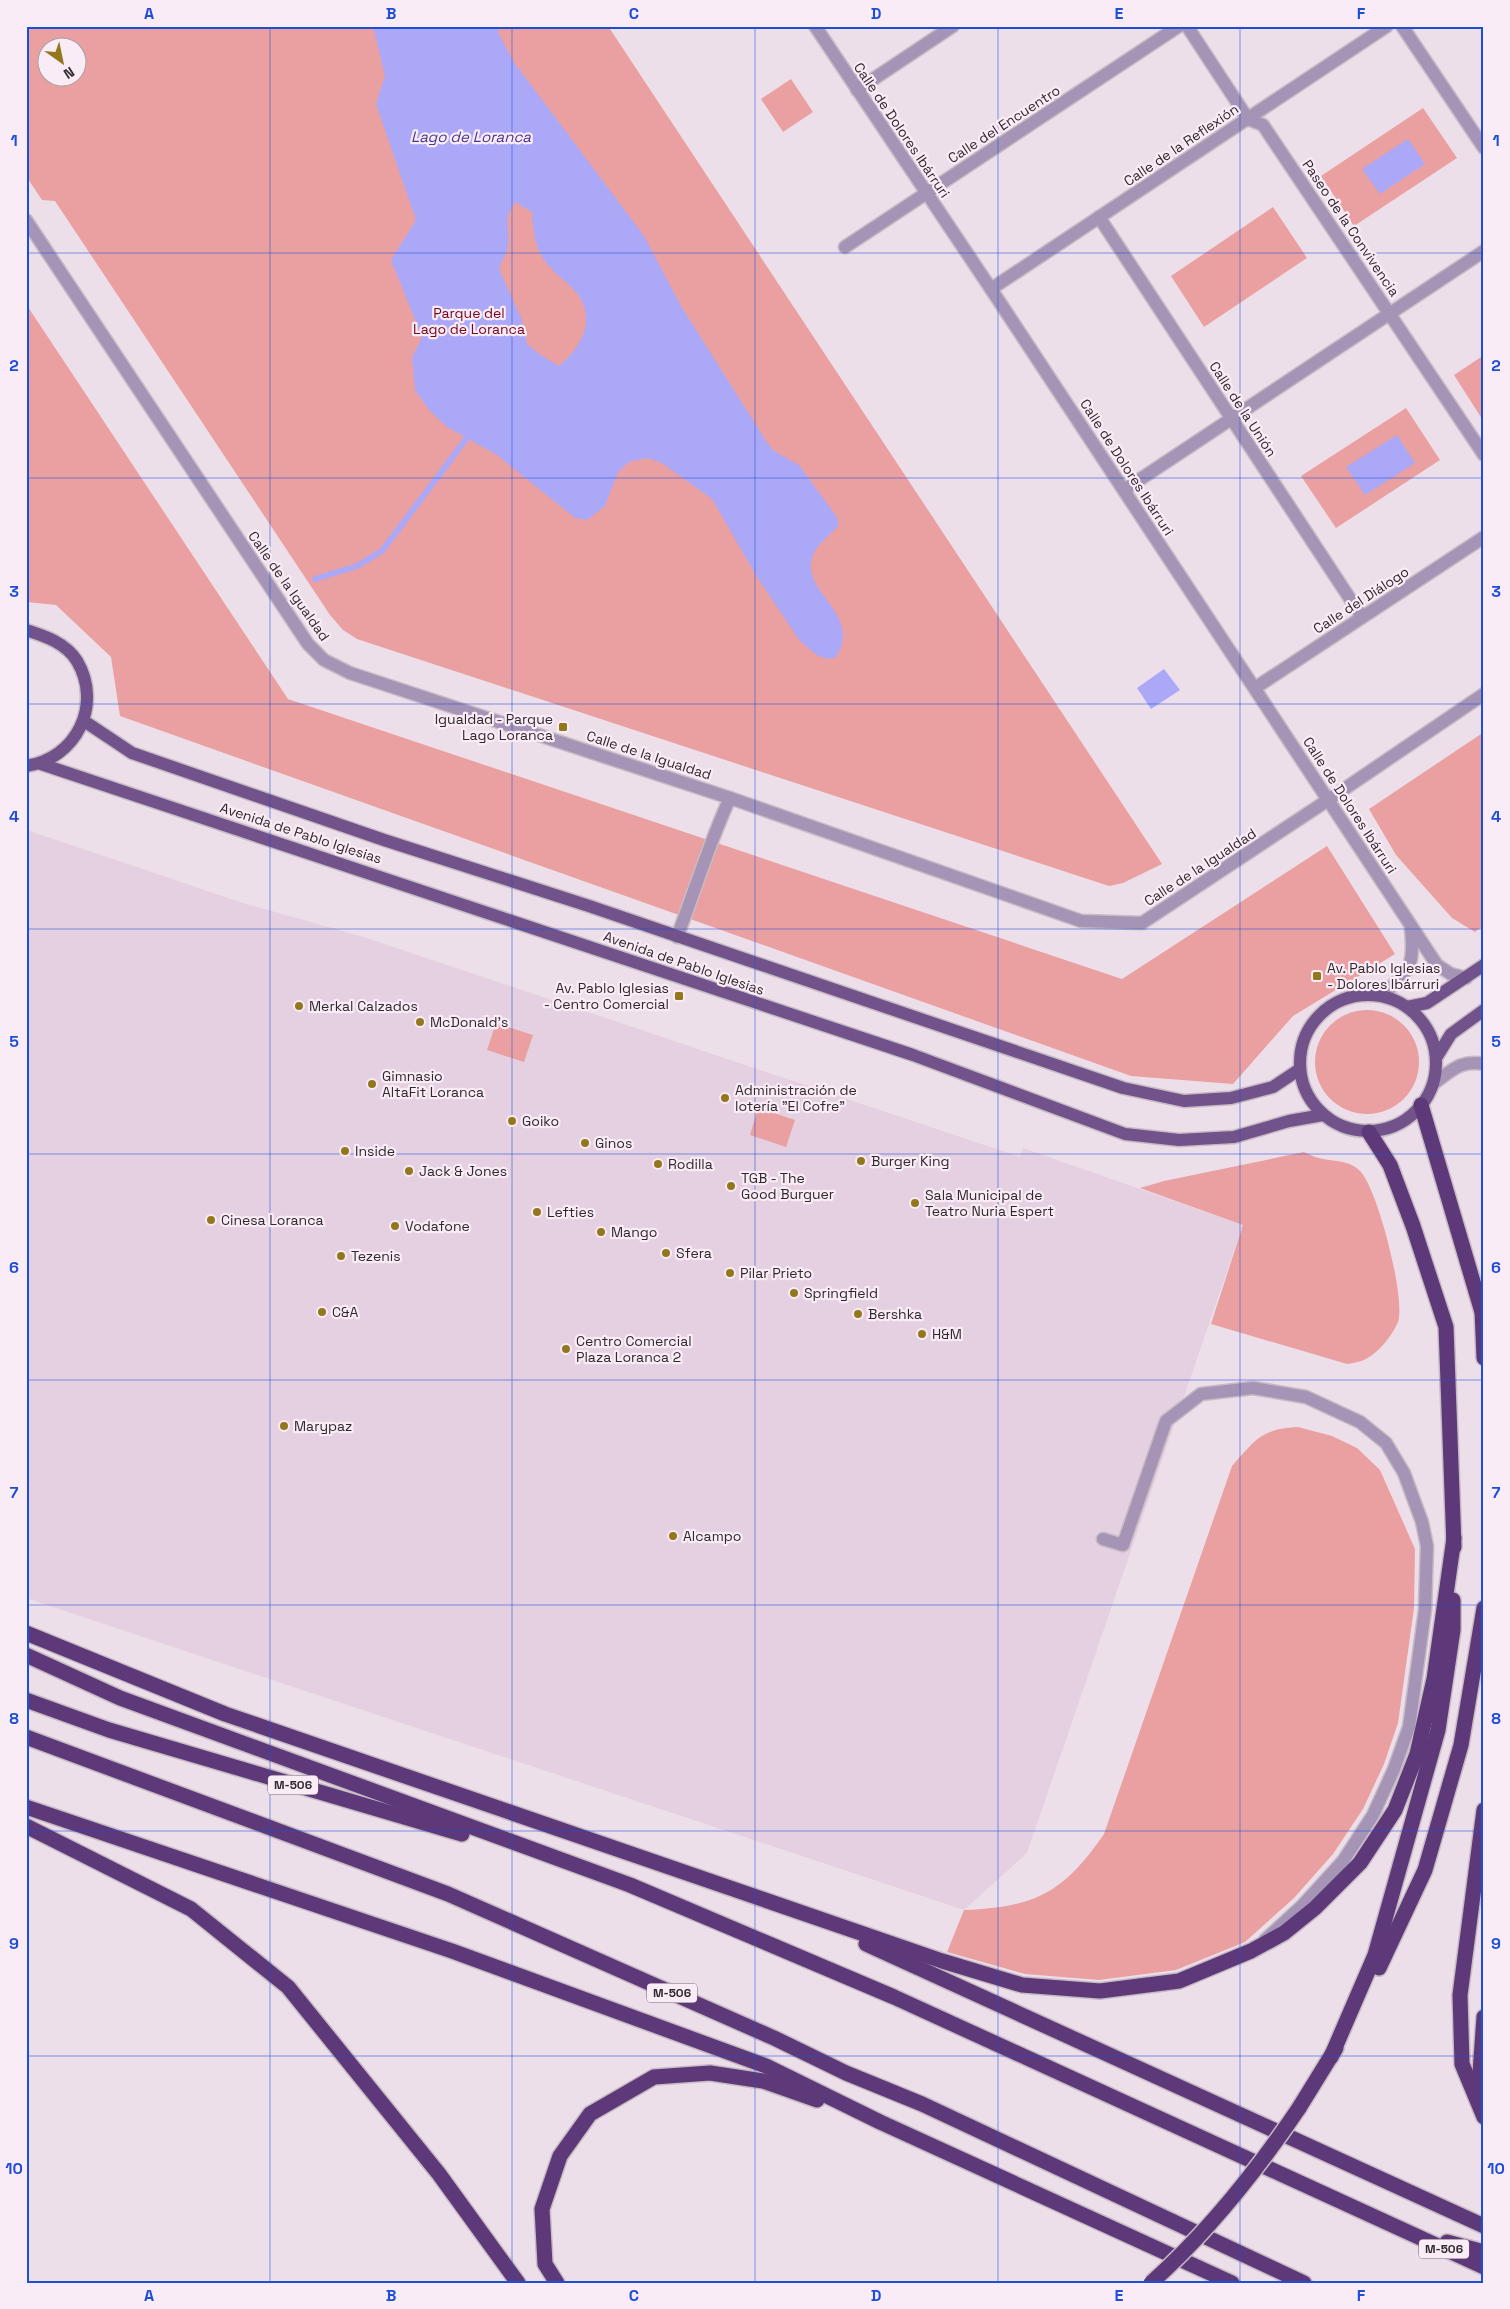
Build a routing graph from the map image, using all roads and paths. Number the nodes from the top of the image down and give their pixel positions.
1 (815, 26) edge
2 (953, 26) edge
3 (1179, 26) edge
4 (1187, 26) edge
5 (1387, 26) edge
6 (1402, 26) edge
7 (857, 90) junction
8 (1248, 119) junction
9 (1484, 148) edge
10 (927, 193) junction
11 (1099, 217) junction
12 (26, 220) edge
13 (845, 247) dead end
14 (1484, 251) edge
15 (991, 289) junction
16 (1390, 314) junction
17 (1231, 418) junction
18 (1484, 455) edge
19 (1124, 490) junction
20 (1484, 537) edge
21 (1362, 618) junction
22 (26, 630) edge
23 (1255, 688) junction
24 (1484, 694) edge
25 (84, 721) junction
26 (41, 764) junction
27 (26, 766) edge
28 (730, 798) junction
29 (1328, 800) junction
30 (1411, 927) junction
31 (677, 937) junction
32 (1484, 965) edge
33 (1466, 978) junction
34 (1382, 996) junction
35 (1407, 1007) junction
36 (1484, 1010) edge
37 (1436, 1058) junction
38 (1484, 1064) edge
39 (1300, 1069) junction
40 (1433, 1084) junction
41 (1421, 1105) junction
42 (1323, 1115) junction
43 (1369, 1132) junction
44 (1483, 1314) edge
45 (1484, 1358) edge
46 (1103, 1538) dead end
47 (1454, 1538) junction
48 (1484, 1608) edge
49 (26, 1633) edge
50 (26, 1655) edge
51 (26, 1700) edge
52 (26, 1737) edge
53 (26, 1807) edge
54 (1484, 1810) edge
55 (26, 1826) edge
56 (562, 1861) junction
57 (783, 1906) junction
58 (1252, 1951) junction
59 (1484, 2017) edge
60 (1331, 2057) junction
61 (1481, 2111) edge
62 (880, 2122) junction
63 (1484, 2226) edge
64 (1404, 2230) junction
65 (1484, 2252) edge
66 (1484, 2267) edge
67 (518, 2283) edge
68 (557, 2283) edge
69 (1152, 2283) edge
70 (1232, 2283) edge
71 (1304, 2283) edge

1 - 7 street, Calle de Dolores Ibárruri
2 - 7 street
3 - 10 street, Calle del Encuentro
4 - 8 street, Paseo de la Convivencia
5 - 8 street, Calle de la Reflexión
6 - 9 street
7 - 10 street, Calle de Dolores Ibárruri
8 - 11 street, Calle de la Reflexión
8 - 16 street, Paseo de la Convivencia
10 - 13 street, Calle del Encuentro
10 - 15 street, Calle de Dolores Ibárruri
11 - 15 street, Calle de la Reflexión
11 - 17 street, Calle de la Unión
12 - 28 street, Calle de la Igualdad
14 - 16 street
15 - 19 street, Calle de Dolores Ibárruri
16 - 17 street
16 - 18 street, Paseo de la Convivencia
17 - 19 street
17 - 21 street, Calle de la Unión
19 - 23 street, Calle de Dolores Ibárruri
20 - 21 street, Calle del Diálogo
21 - 23 street, Calle del Diálogo
22 - 25 main road
23 - 29 street, Calle de Dolores Ibárruri
24 - 29 street, Calle de la Igualdad
25 - 26 main road
25 - 31 main road, Avenida de Pablo Iglesias
26 - 27 main road
26 - 42 main road, Avenida de Pablo Iglesias
28 - 29 street, Calle de la Igualdad
28 - 31 street
29 - 30 street, Calle de Dolores Ibárruri
30 - 33 street, Calle de Dolores Ibárruri
30 - 34 street, Calle de Dolores Ibárruri
31 - 39 main road, Avenida de Pablo Iglesias
32 - 33 main road
33 - 35 main road
34 - 35 main road
34 - 39 main road
35 - 37 main road
36 - 37 main road
37 - 40 main road
38 - 40 street
39 - 42 main road
40 - 41 main road
41 - 43 main road
41 - 44 highway
42 - 43 main road
43 - 47 highway
44 - 45 highway
46 - 58 street
47 - 58 highway
47 - 60 highway
48 - 60 highway
49 - 57 highway
50 - 56 highway
51 - 56 highway, M-506
52 - 71 highway, M-506
53 - 62 highway
54 - 61 highway
55 - 67 highway
56 - 64 highway, M-506
57 - 58 highway
57 - 63 highway
59 - 61 highway
60 - 69 highway, bridge
62 - 68 highway
62 - 70 highway
64 - 65 highway
64 - 66 highway, M-506

